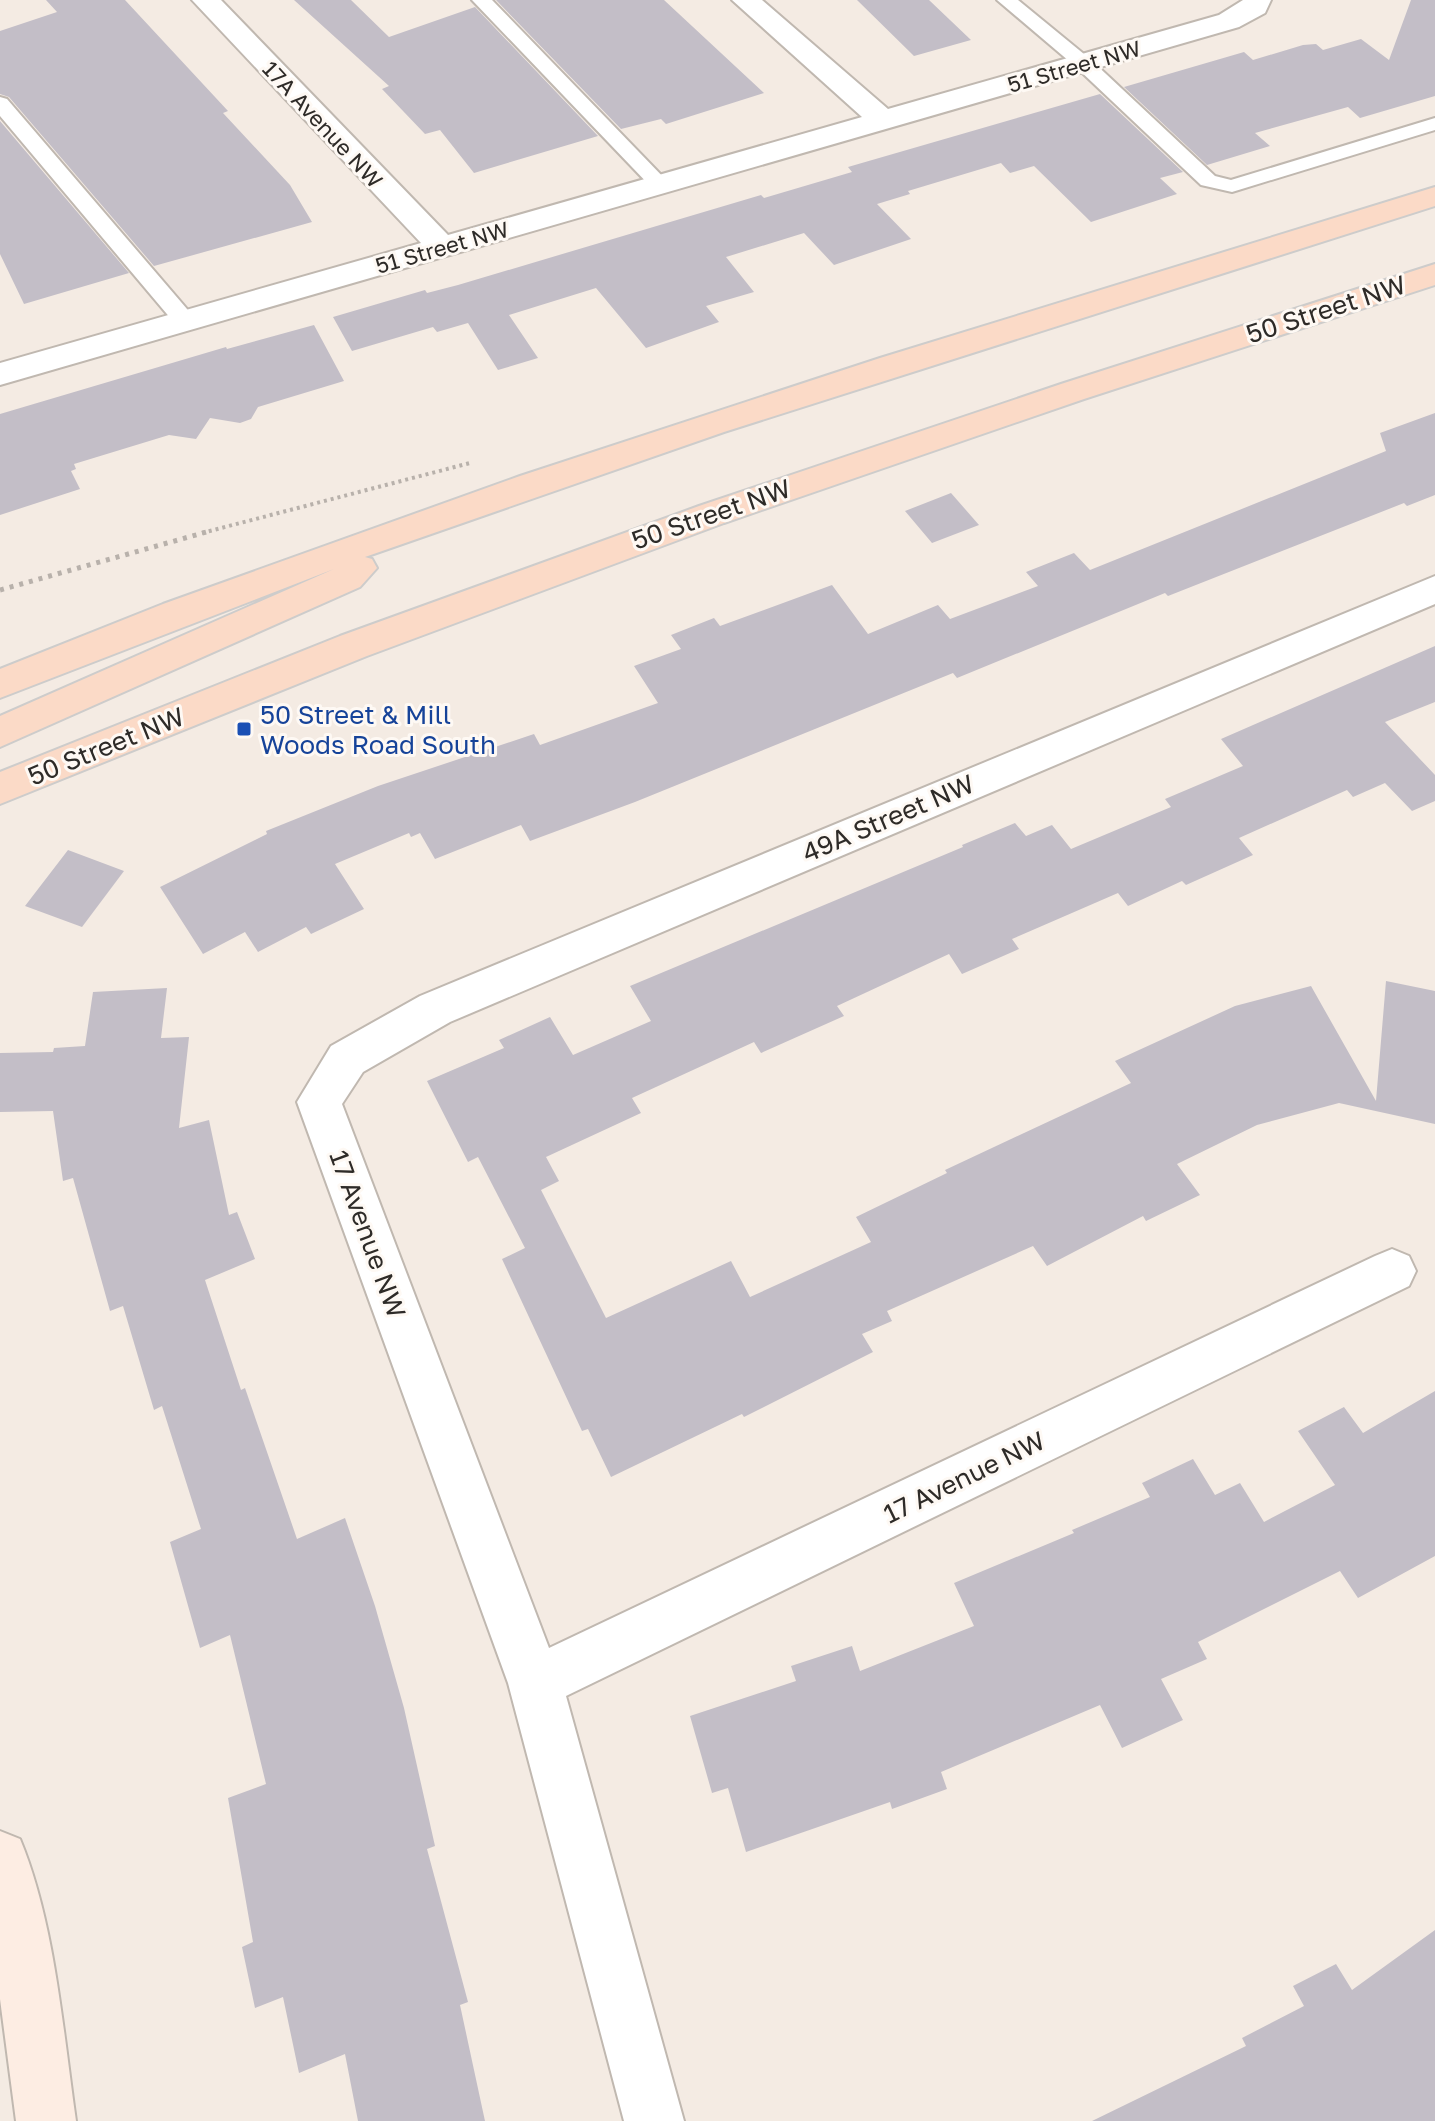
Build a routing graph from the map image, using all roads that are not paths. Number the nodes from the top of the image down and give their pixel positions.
1 (206, 0) edge
2 (481, 0) edge
3 (746, 0) edge
4 (1006, 0) edge
5 (1257, 0) edge
6 (1083, 63) junction
7 (0, 103) edge
8 (884, 121) junction
9 (1435, 124) edge
10 (660, 185) junction
11 (1435, 196) edge
12 (442, 247) junction
13 (1435, 274) edge
14 (185, 321) junction
15 (0, 374) edge
16 (414, 524) junction
17 (1435, 589) edge
18 (58, 660) junction
19 (0, 672) edge
20 (0, 684) edge
21 (0, 732) edge
22 (86, 752) junction
23 (0, 789) edge
24 (0, 807) edge
25 (347, 1059) joint
26 (1392, 1271) dead end
27 (535, 1683) junction
28 (0, 1859) edge
29 (13, 1974) edge
30 (46, 2121) edge
31 (654, 2121) edge

1 - 12 street, 17A Avenue NW
2 - 10 lane
3 - 8 street
4 - 6 lane
5 - 6 street, 51 Street NW
6 - 8 street, 51 Street NW
6 - 9 lane
7 - 14 lane
8 - 10 street, 51 Street NW
10 - 12 street, 51 Street NW
11 - 16 main road
12 - 14 street, 51 Street NW
13 - 22 main road, 50 Street NW
14 - 15 street, 51 Street NW
16 - 18 main road
16 - 21 main road
17 - 25 street, 49A Street NW
18 - 19 main road
18 - 20 main road
22 - 23 main road, 50 Street NW
22 - 24 main road
25 - 27 street, 17 Avenue NW
26 - 27 street, 17 Avenue NW
27 - 31 street, 17 Avenue NW
28 - 29 street
29 - 30 street

